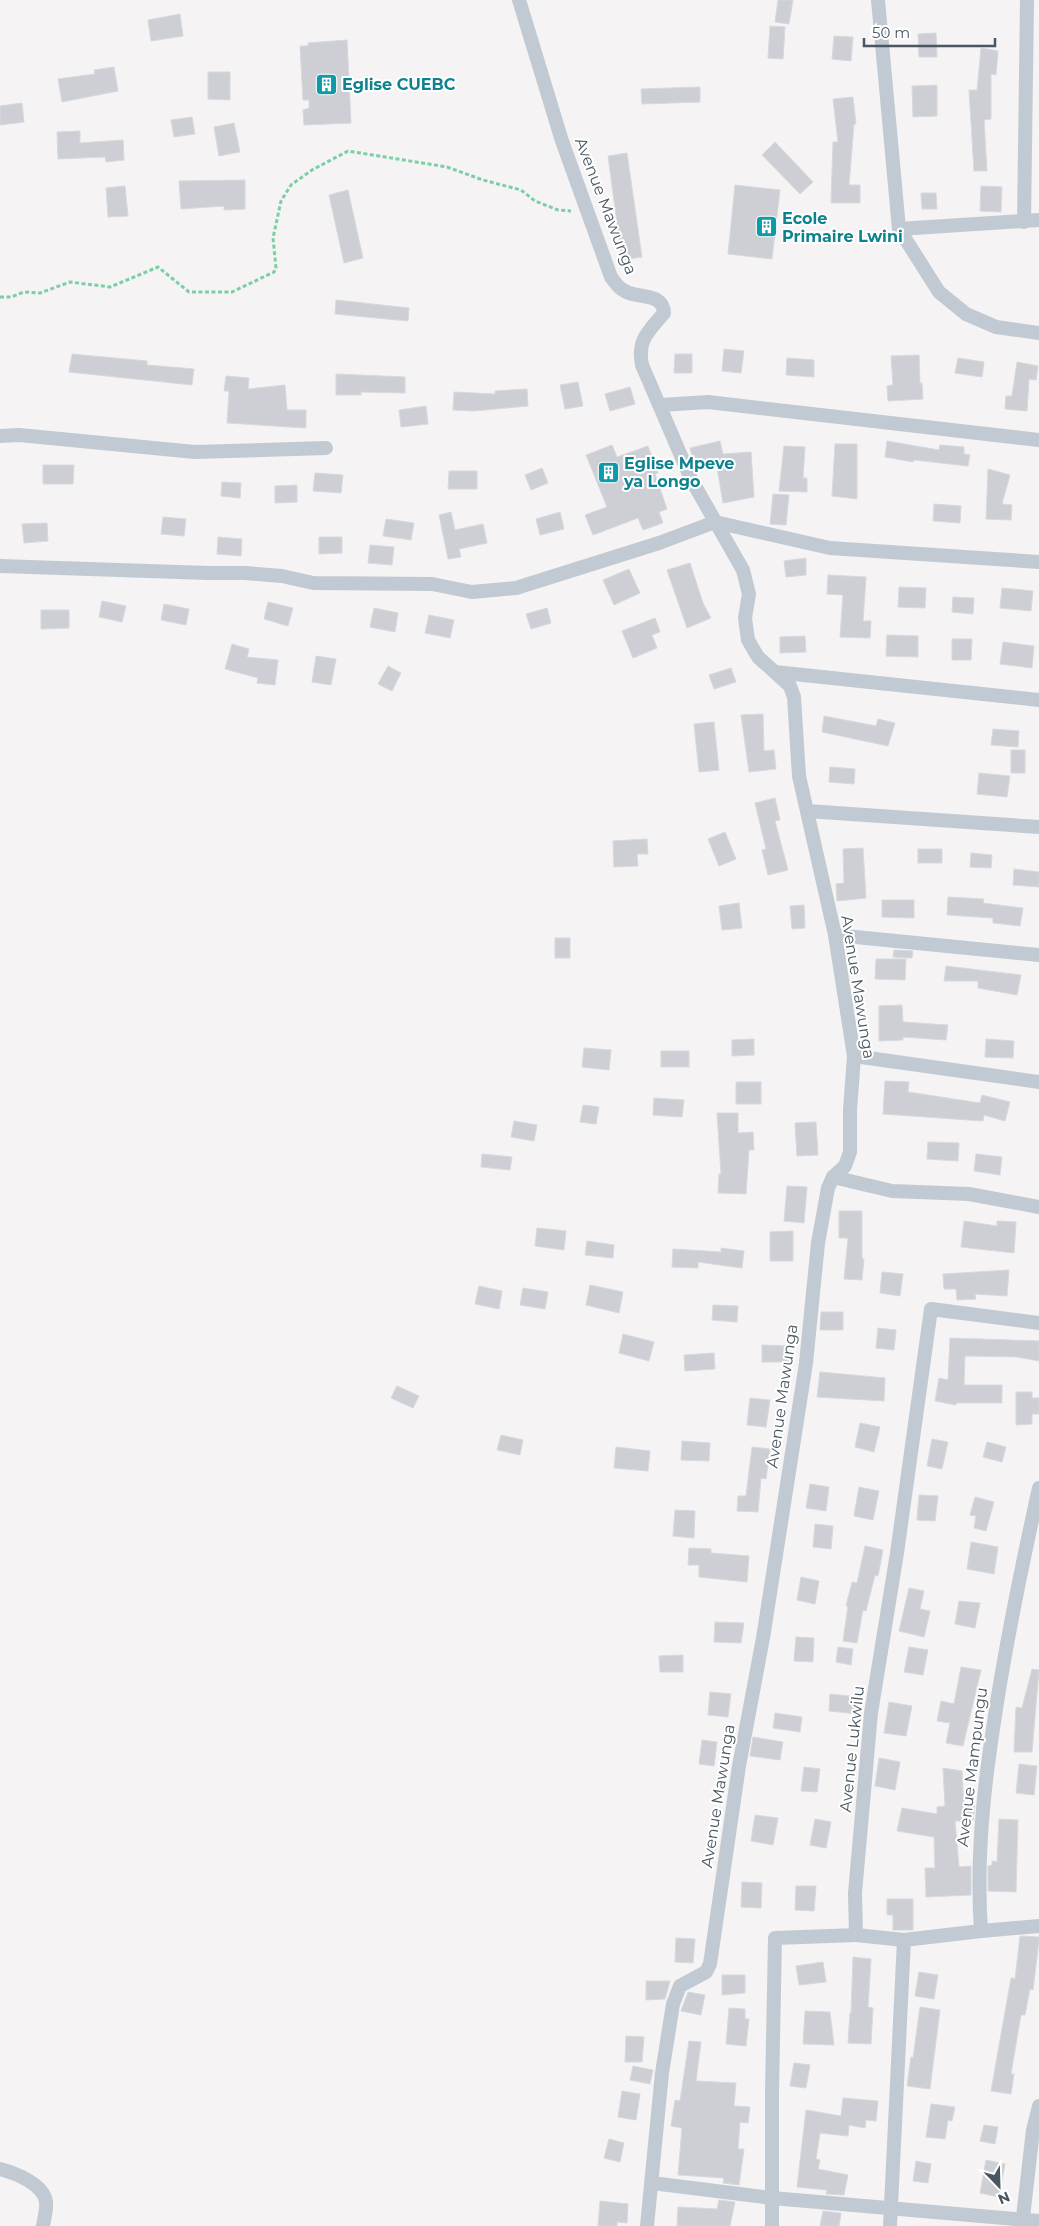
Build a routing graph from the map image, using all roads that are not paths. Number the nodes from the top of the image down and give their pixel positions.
1 (519, 0) edge
2 (878, 0) edge
3 (1027, 0) edge
4 (1039, 220) edge
5 (1024, 222) junction
6 (899, 229) junction
7 (1039, 332) edge
8 (661, 405) junction
9 (0, 436) edge
10 (1039, 440) edge
11 (326, 448) dead end
12 (715, 522) junction
13 (1039, 562) edge
14 (0, 566) edge
15 (775, 672) junction
16 (1039, 700) edge
17 (807, 811) junction
18 (1039, 827) edge
19 (835, 935) junction
20 (1039, 954) edge
21 (854, 1056) junction
22 (1039, 1082) edge
23 (833, 1177) junction
24 (1039, 1207) edge
25 (1039, 1323) edge
26 (1039, 1488) edge
27 (1039, 1926) edge
28 (981, 1931) junction
29 (856, 1936) junction
30 (904, 1940) junction
31 (1039, 2106) edge
32 (0, 2169) edge
33 (652, 2183) junction
34 (772, 2198) junction
35 (891, 2206) junction
36 (1039, 2220) edge
37 (1022, 2222) edge
38 (43, 2226) edge
39 (647, 2226) edge
40 (772, 2226) edge
41 (890, 2226) edge

1 - 8 street, Avenue Mawunga
2 - 6 street
3 - 5 street
4 - 5 street
5 - 6 street
6 - 7 street
8 - 10 street
8 - 12 street, Avenue Mawunga
9 - 11 street
12 - 13 street
12 - 14 street
12 - 15 street, Avenue Mawunga
15 - 16 street
15 - 17 street, Avenue Mawunga
17 - 18 street
17 - 19 street, Avenue Mawunga
19 - 20 street
19 - 21 street, Avenue Mawunga
21 - 22 street
21 - 23 street, Avenue Mawunga
23 - 24 street
23 - 33 street, Avenue Mawunga
25 - 29 street, Avenue Lukwilu
26 - 28 street, Avenue Mampungu
27 - 28 street
28 - 30 street
29 - 30 street
29 - 34 street
30 - 35 street
31 - 37 street
32 - 38 street
33 - 34 street
33 - 39 street, Avenue Mawunga
34 - 35 street
34 - 40 street
35 - 37 street
35 - 41 street
36 - 37 street

